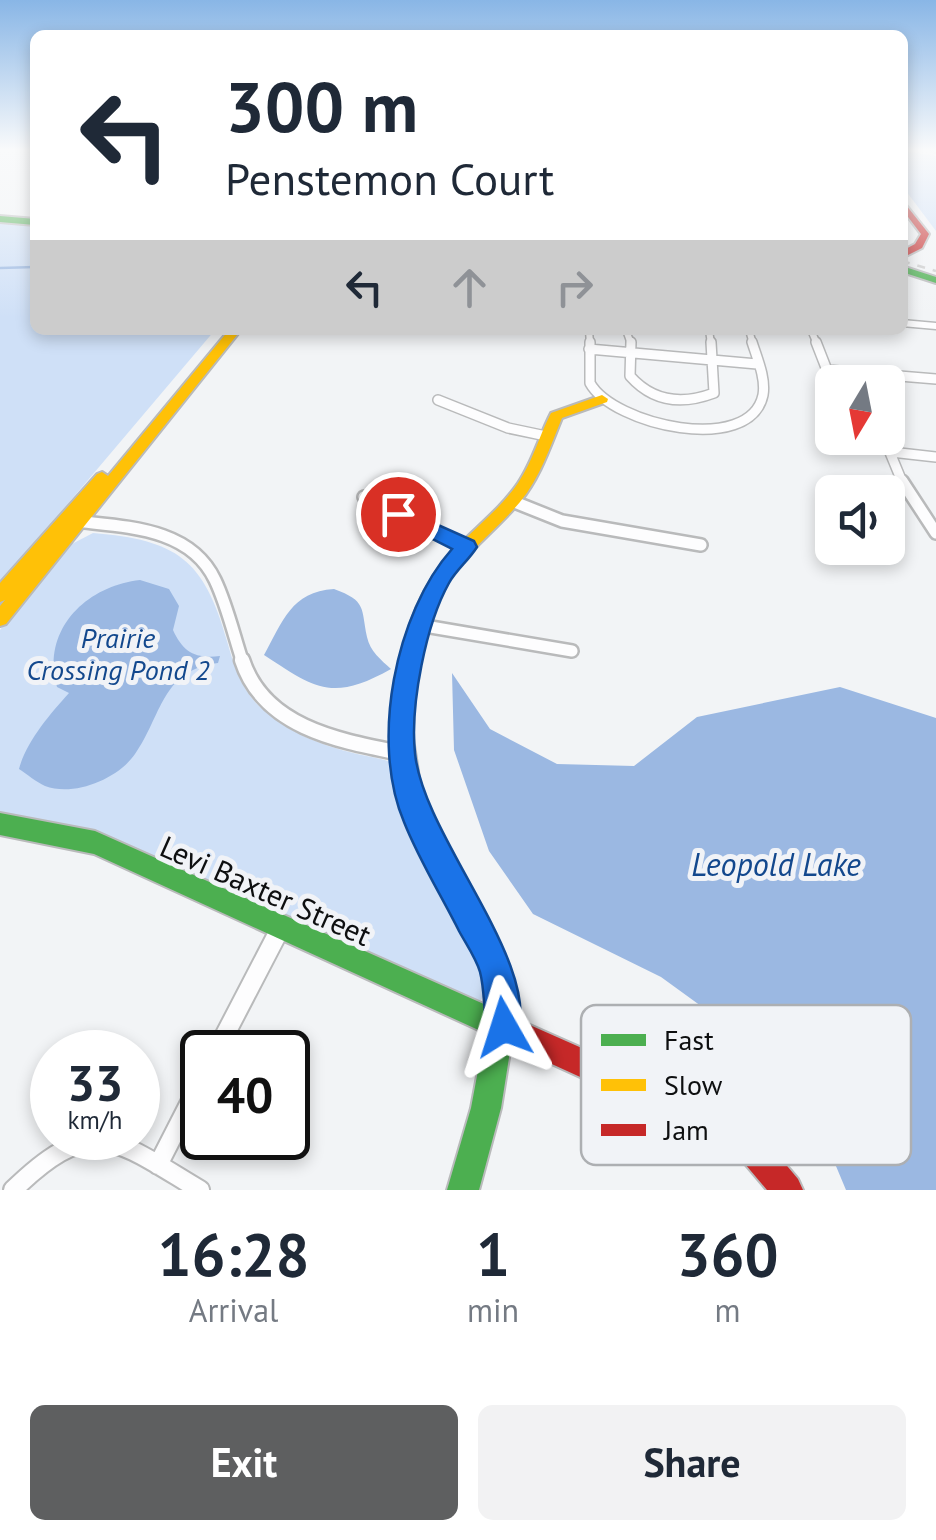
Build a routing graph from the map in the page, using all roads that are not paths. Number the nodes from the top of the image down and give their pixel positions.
1 (908, 210) edge
2 (0, 219) edge
3 (30, 222) edge
4 (908, 252) edge
5 (908, 271) edge
6 (936, 280) edge
7 (908, 324) edge
8 (936, 326) edge
9 (219, 335) edge
10 (231, 335) edge
11 (589, 335) edge
12 (630, 335) edge
13 (710, 335) edge
14 (750, 335) edge
15 (814, 335) edge
16 (589, 349) junction
17 (631, 353) junction
18 (714, 360) junction
19 (757, 364) junction
20 (825, 365) edge
21 (905, 377) edge
22 (936, 380) edge
23 (602, 399) junction
24 (438, 400) dead end
25 (546, 436) junction
26 (905, 453) edge
27 (891, 455) edge
28 (936, 456) edge
29 (364, 497) dead end
30 (512, 501) junction
31 (74, 521) junction
32 (936, 533) edge
33 (701, 545) dead end
34 (466, 547) junction
35 (0, 595) edge
36 (0, 619) edge
37 (419, 625) junction
38 (572, 650) dead end
39 (401, 753) junction
40 (0, 824) edge
41 (281, 927) junction
42 (504, 1027) junction
43 (227, 1030) edge
44 (581, 1062) edge
45 (180, 1122) edge
46 (158, 1165) junction
47 (768, 1165) edge
48 (13, 1190) edge
49 (200, 1190) edge
50 (463, 1190) edge
51 (786, 1190) edge

1 - 4 main road
2 - 3 main road
5 - 6 main road
7 - 8 street
9 - 31 main road
10 - 31 main road
11 - 16 street
12 - 17 street
13 - 18 street
14 - 19 street
15 - 20 street
16 - 17 street
16 - 23 street
17 - 18 street
17 - 18 street
18 - 19 street
19 - 23 street
21 - 22 street
23 - 25 main road
24 - 25 street
25 - 30 main road
26 - 28 street
27 - 32 street
29 - 34 street
30 - 33 street
30 - 34 main road
31 - 35 main road
31 - 36 main road
31 - 39 street
34 - 37 main road
37 - 38 street
37 - 39 main road
39 - 42 main road
40 - 41 main road, Levi Baxter Street
41 - 42 main road, Levi Baxter Street
41 - 43 street
42 - 44 main road, Levi Baxter Street
42 - 50 main road
45 - 46 street
46 - 48 street
46 - 49 street
47 - 51 main road, Levi Baxter Street

